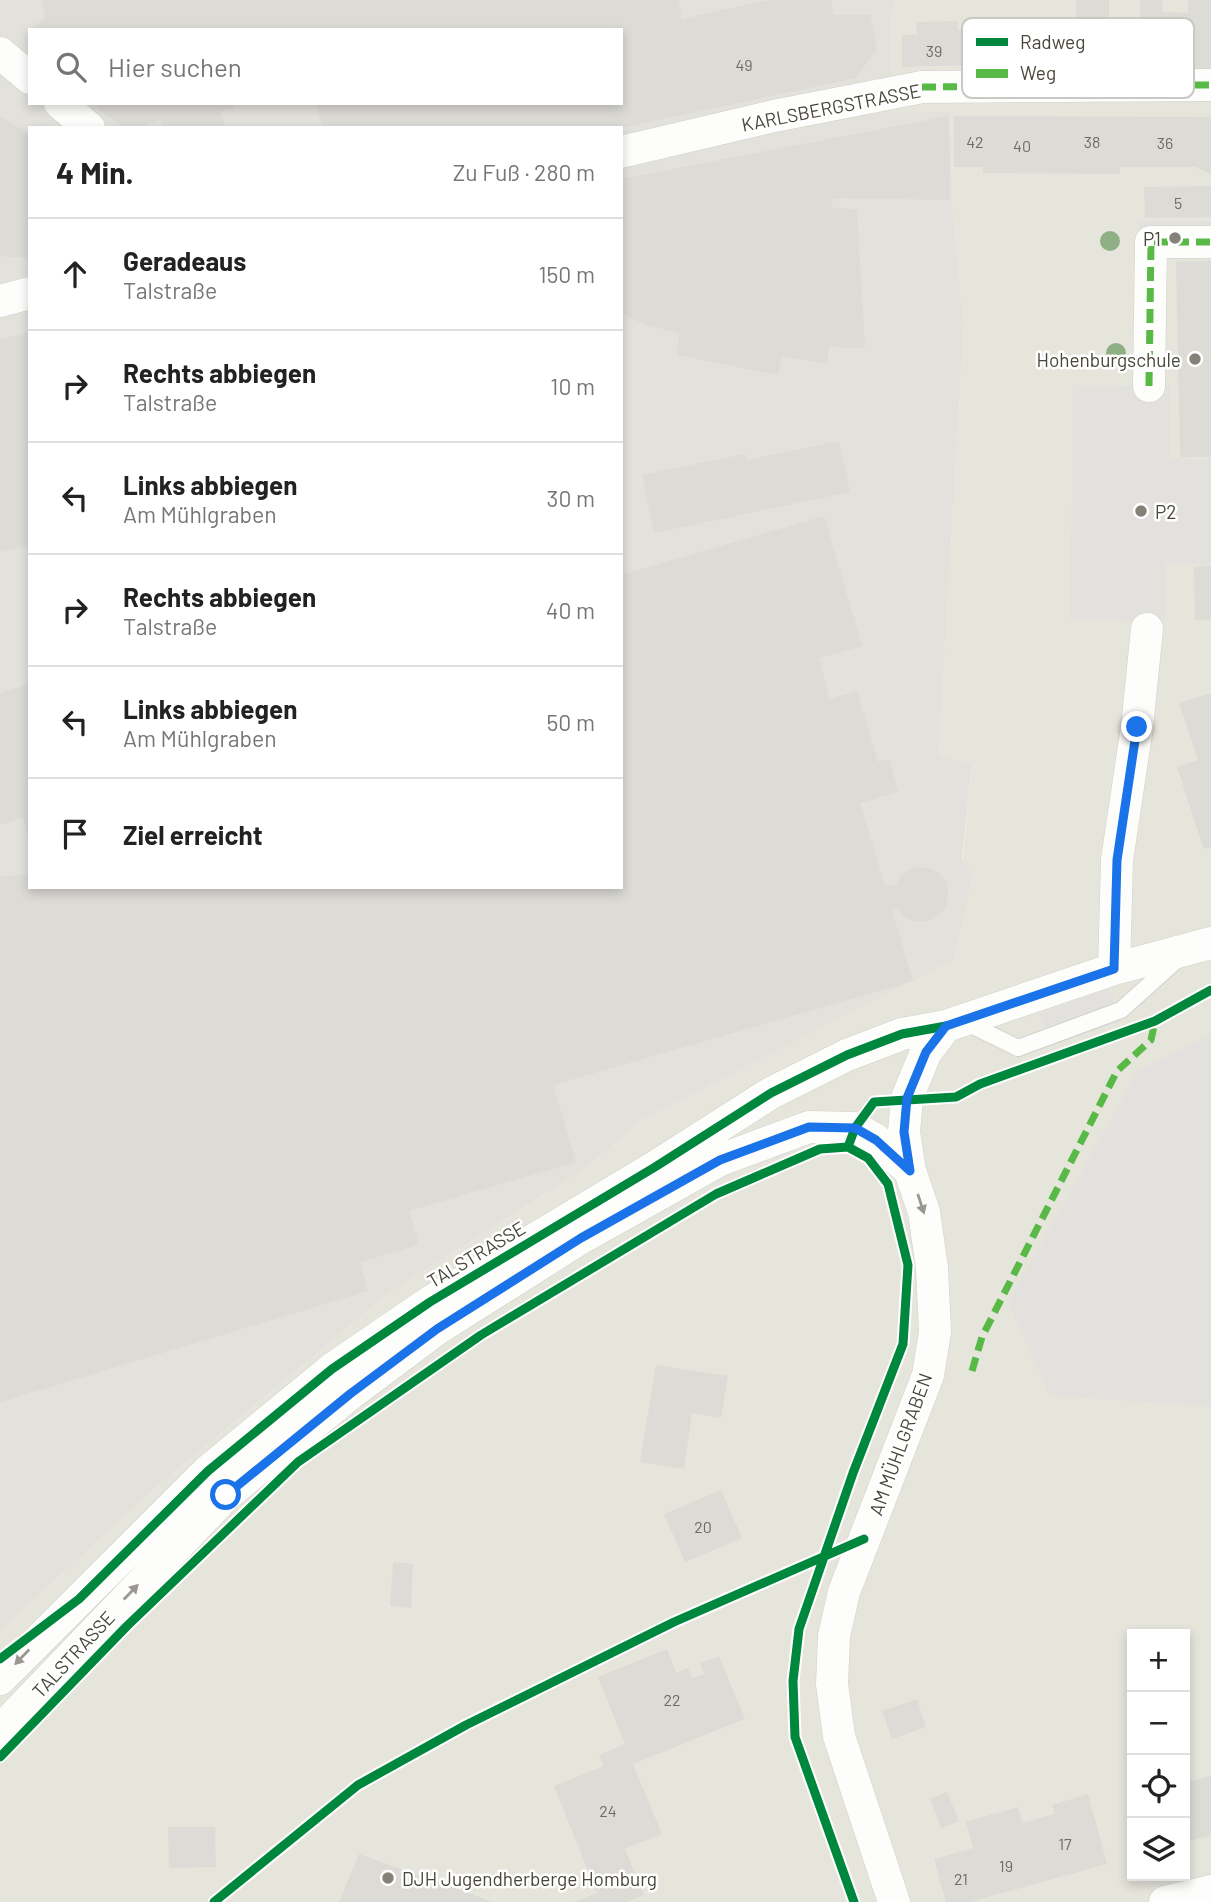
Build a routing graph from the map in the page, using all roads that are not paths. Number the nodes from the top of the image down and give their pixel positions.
1 (0, 53) edge
2 (28, 76) edge
3 (962, 87) edge
4 (62, 105) edge
5 (87, 126) edge
6 (623, 152) edge
7 (1211, 242) edge
8 (28, 293) edge
9 (0, 300) edge
10 (1149, 386) dead end
11 (1147, 629) dead end
12 (1200, 946) edge
13 (1114, 969) junction
14 (954, 1023) junction
15 (910, 1171) junction
16 (0, 1679) edge
17 (0, 1731) edge
18 (1211, 1891) edge
19 (894, 1902) edge
20 (1165, 1902) edge

1 - 2 street
3 - 6 street, KARLSBERGSTRASSE
4 - 5 street
7 - 10 street
8 - 9 street
11 - 13 street
12 - 13 street, TALSTRASSE
12 - 14 lane
13 - 14 street, TALSTRASSE
14 - 15 street, AM MÜHLGRABEN
14 -> 16 street, TALSTRASSE
17 -> 15 street, TALSTRASSE
15 -> 19 street, AM MÜHLGRABEN
18 - 20 street

